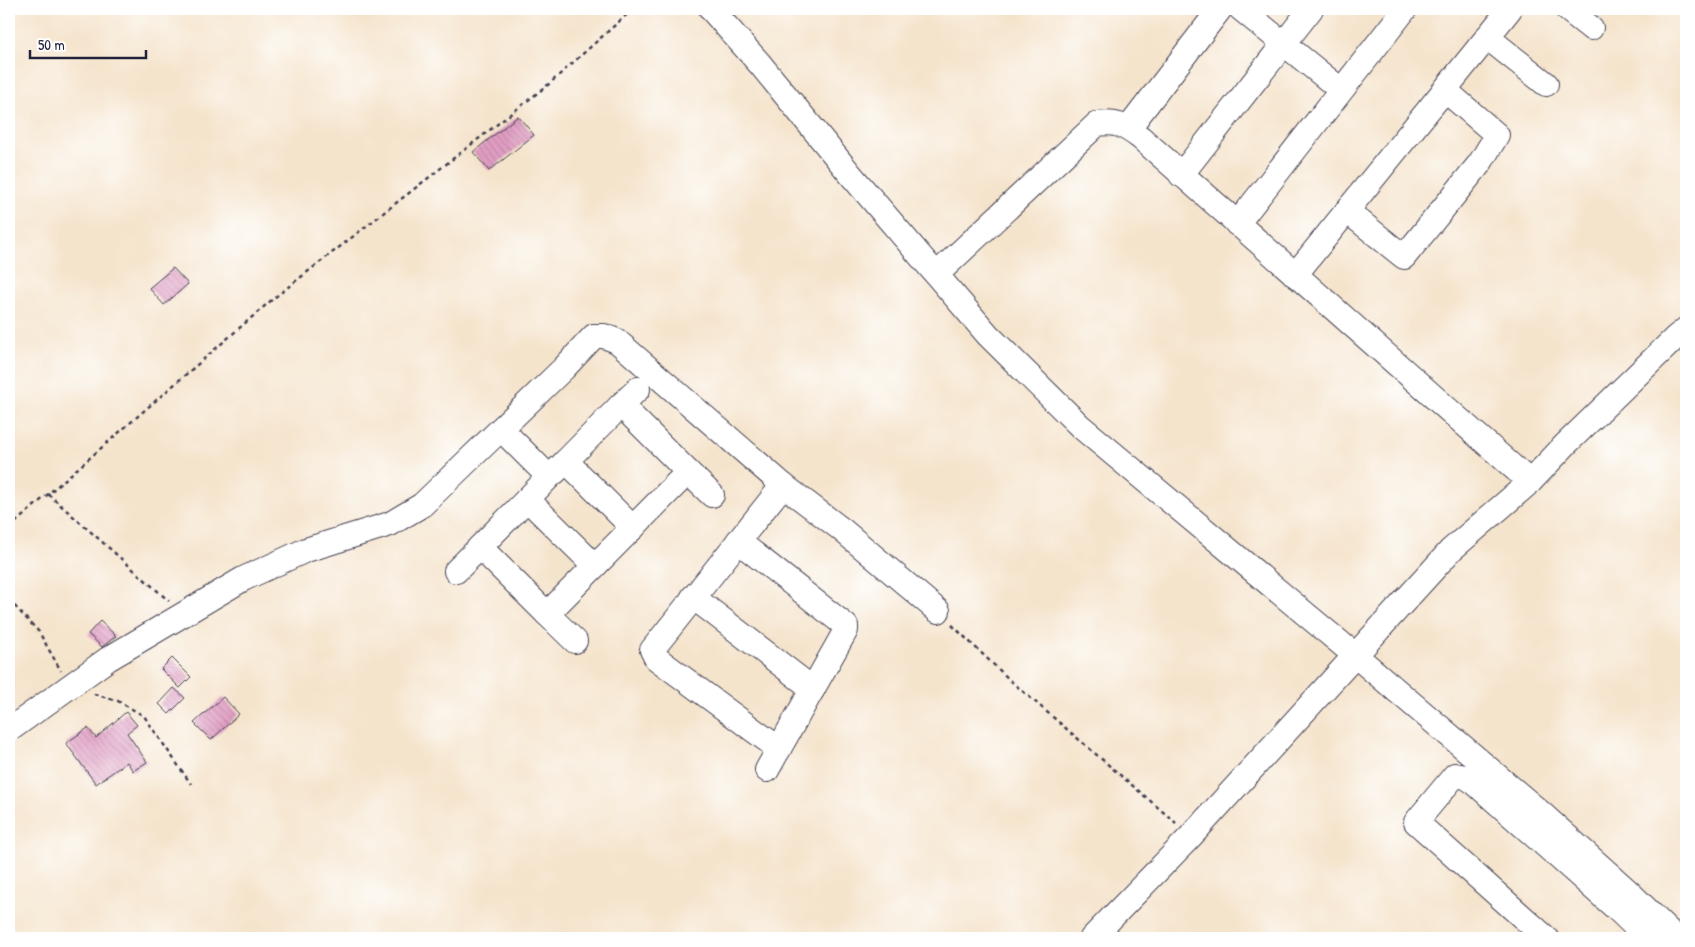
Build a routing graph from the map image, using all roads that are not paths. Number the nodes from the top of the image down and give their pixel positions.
1 (711, 9) edge
2 (1220, 9) edge
3 (1241, 9) edge
4 (1311, 9) edge
5 (1405, 9) edge
6 (1510, 9) edge
7 (1567, 9) edge
8 (1592, 28) dead end
9 (1487, 37) junction
10 (1284, 44) junction
11 (1546, 84) dead end
12 (1341, 90) junction
13 (1445, 90) junction
14 (1128, 129) junction
15 (1181, 175) junction
16 (1347, 211) junction
17 (1237, 224) junction
18 (1299, 271) junction
19 (937, 274) junction
20 (1359, 314) dead end
21 (1686, 329) edge
22 (638, 389) dead end
23 (621, 405) junction
24 (501, 429) junction
25 (558, 469) junction
26 (688, 472) junction
27 (1530, 482) junction
28 (783, 485) junction
29 (712, 495) dead end
30 (527, 499) junction
31 (633, 528) junction
32 (738, 541) junction
33 (480, 547) junction
34 (594, 566) junction
35 (456, 571) dead end
36 (693, 597) junction
37 (938, 612) road end
38 (547, 614) junction
39 (575, 641) dead end
40 (1356, 656) junction
41 (812, 688) junction
42 (9, 730) edge
43 (779, 749) junction
44 (767, 770) dead end
45 (1624, 902) junction
46 (1092, 938) edge
47 (1546, 938) edge
48 (1647, 938) edge
49 (1676, 938) edge

1 - 19 street
2 - 14 street
3 - 10 street
4 - 10 street
5 - 12 street
6 - 9 street
7 - 8 street
9 - 11 street
9 - 13 street
10 - 12 street
10 - 15 street
12 - 17 street
13 - 16 street
13 - 16 street
14 - 15 street
14 - 19 street
15 - 17 street
16 - 18 street
17 - 18 street
18 - 20 street
18 - 27 street
19 - 40 street
21 - 27 street
22 - 23 street
23 - 25 street
23 - 26 street
24 - 25 street
24 - 28 street
24 - 42 street
25 - 30 street
25 - 31 street
26 - 29 street
26 - 31 street
27 - 40 street
28 - 32 street
28 - 37 street
30 - 33 street
30 - 34 street
31 - 34 street
32 - 36 street
32 - 41 street
33 - 35 street
33 - 38 street
34 - 38 street
36 - 41 street
36 - 43 street
38 - 39 street
40 - 45 street
40 - 46 street
41 - 43 street
43 - 44 street
45 - 47 street
45 - 48 street
45 - 49 street

